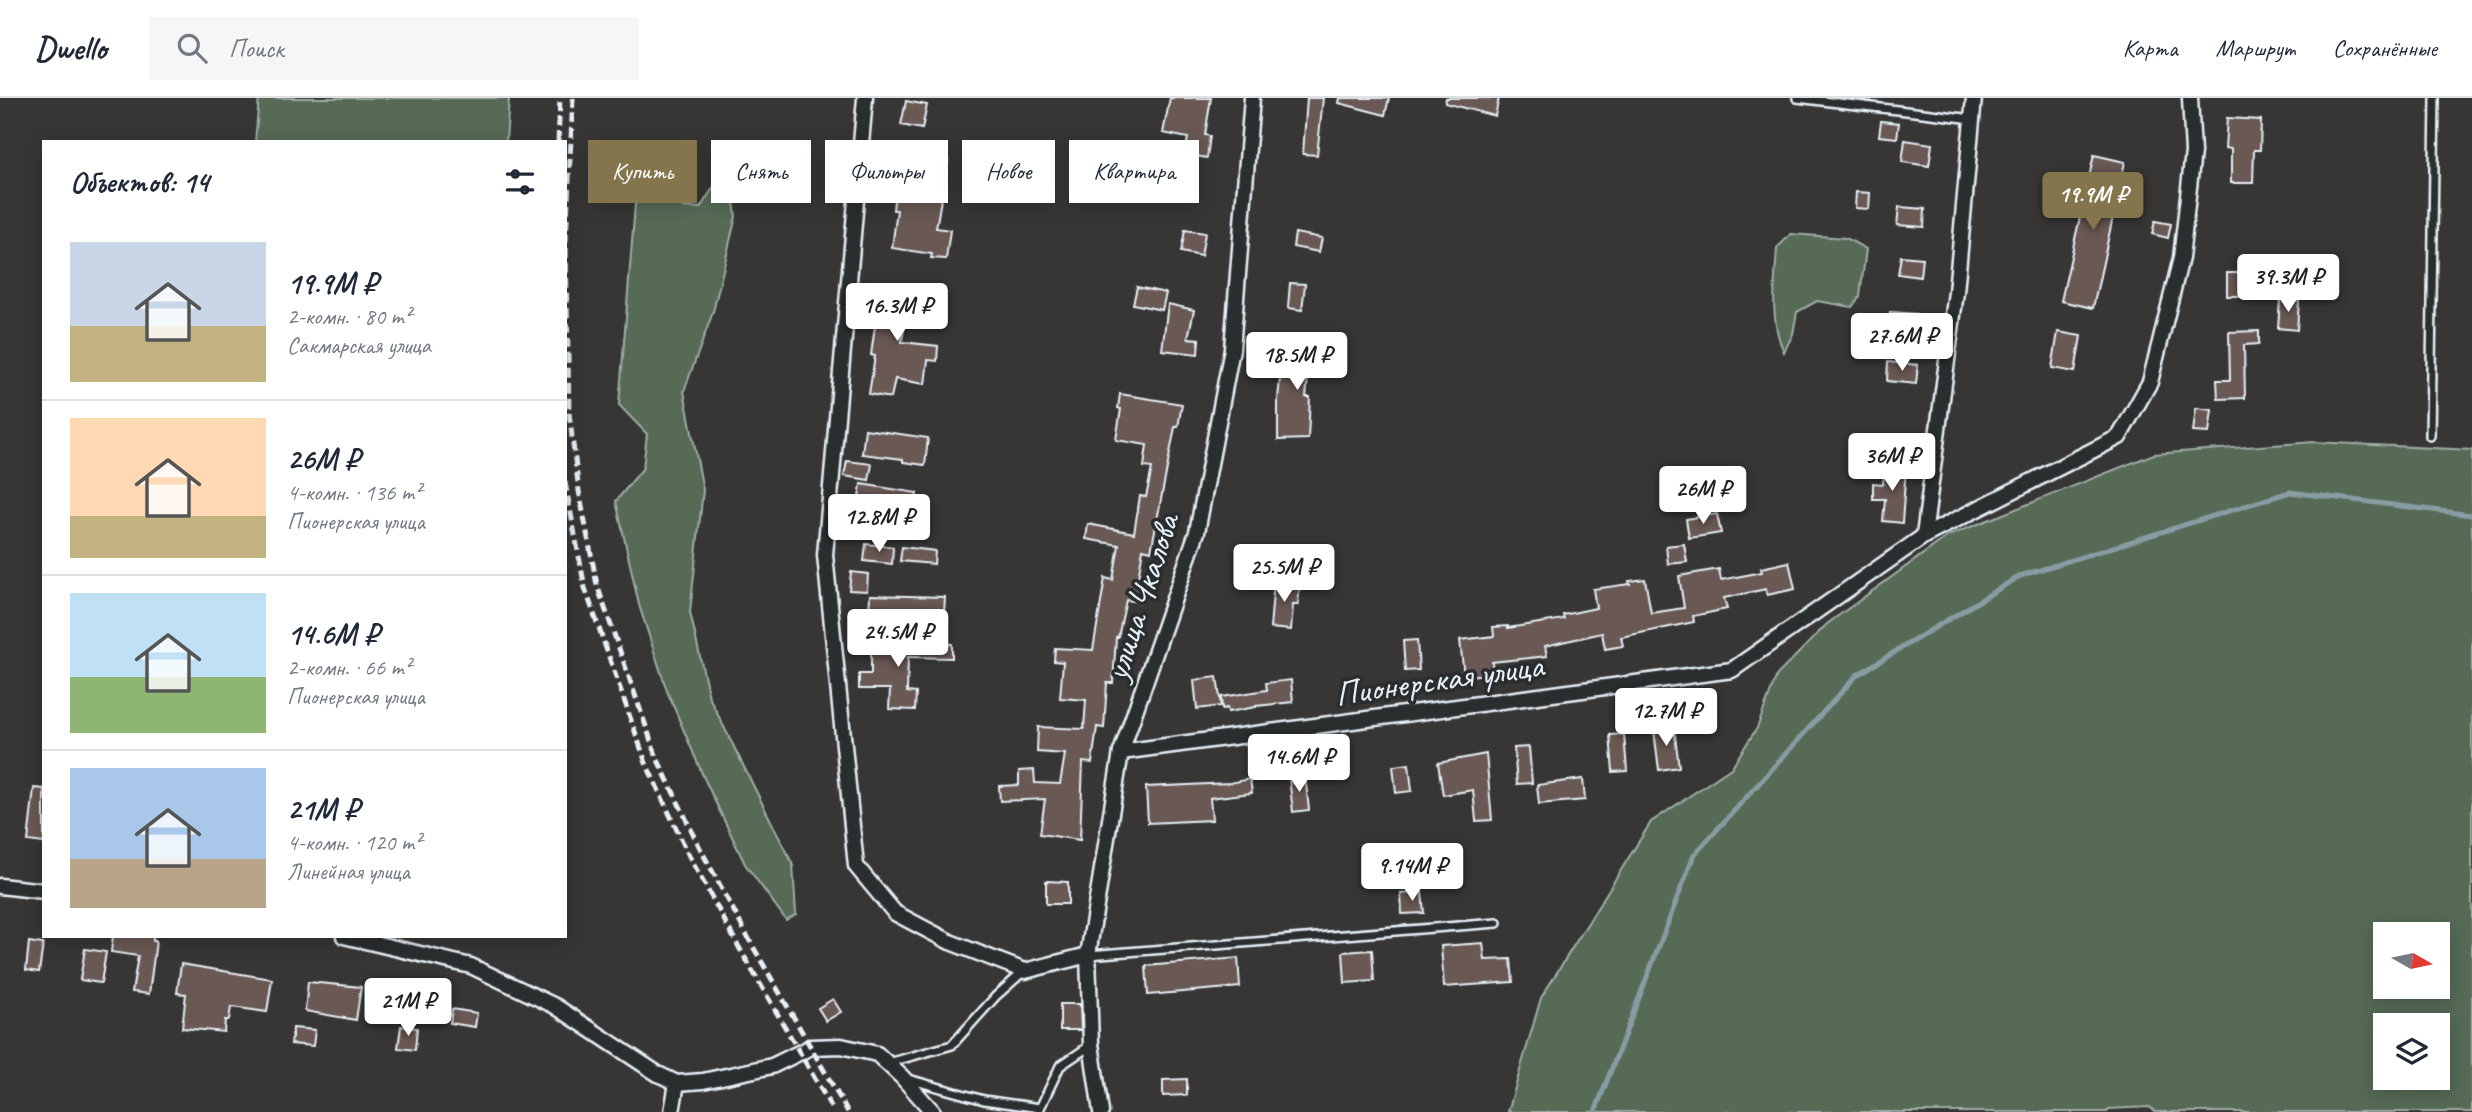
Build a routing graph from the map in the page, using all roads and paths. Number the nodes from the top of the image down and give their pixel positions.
1 (865, 98) edge
2 (1252, 98) edge
3 (1797, 98) edge
4 (1974, 98) edge
5 (2190, 98) edge
6 (2435, 98) edge
7 (1973, 120) junction
8 (2430, 436) dead end
9 (1924, 536) junction
10 (1121, 752) junction
11 (0, 886) edge
12 (42, 891) edge
13 (1497, 923) dead end
14 (352, 938) edge
15 (1088, 955) junction
16 (1025, 971) junction
17 (1091, 1044) junction
18 (888, 1063) junction
19 (902, 1077) junction
20 (677, 1083) junction
21 (1040, 1110) edge
22 (672, 1112) edge
23 (933, 1112) edge
24 (1101, 1112) edge

1 - 16 street
2 - 10 street, улица Чкалова
3 - 7 lane
4 - 7 street
5 - 9 street, Пионерская улица
6 - 8 lane
7 - 9 street
9 - 10 street, Пионерская улица
10 - 15 street, улица Чкалова
11 - 12 street
13 - 15 lane
14 - 20 street
15 - 16 street
15 - 17 street, улица Чкалова
16 - 18 lane
17 - 21 lane
17 - 24 street, улица Чкалова
18 - 19 street
18 - 20 street
19 - 21 lane
19 - 23 street
20 - 22 street

